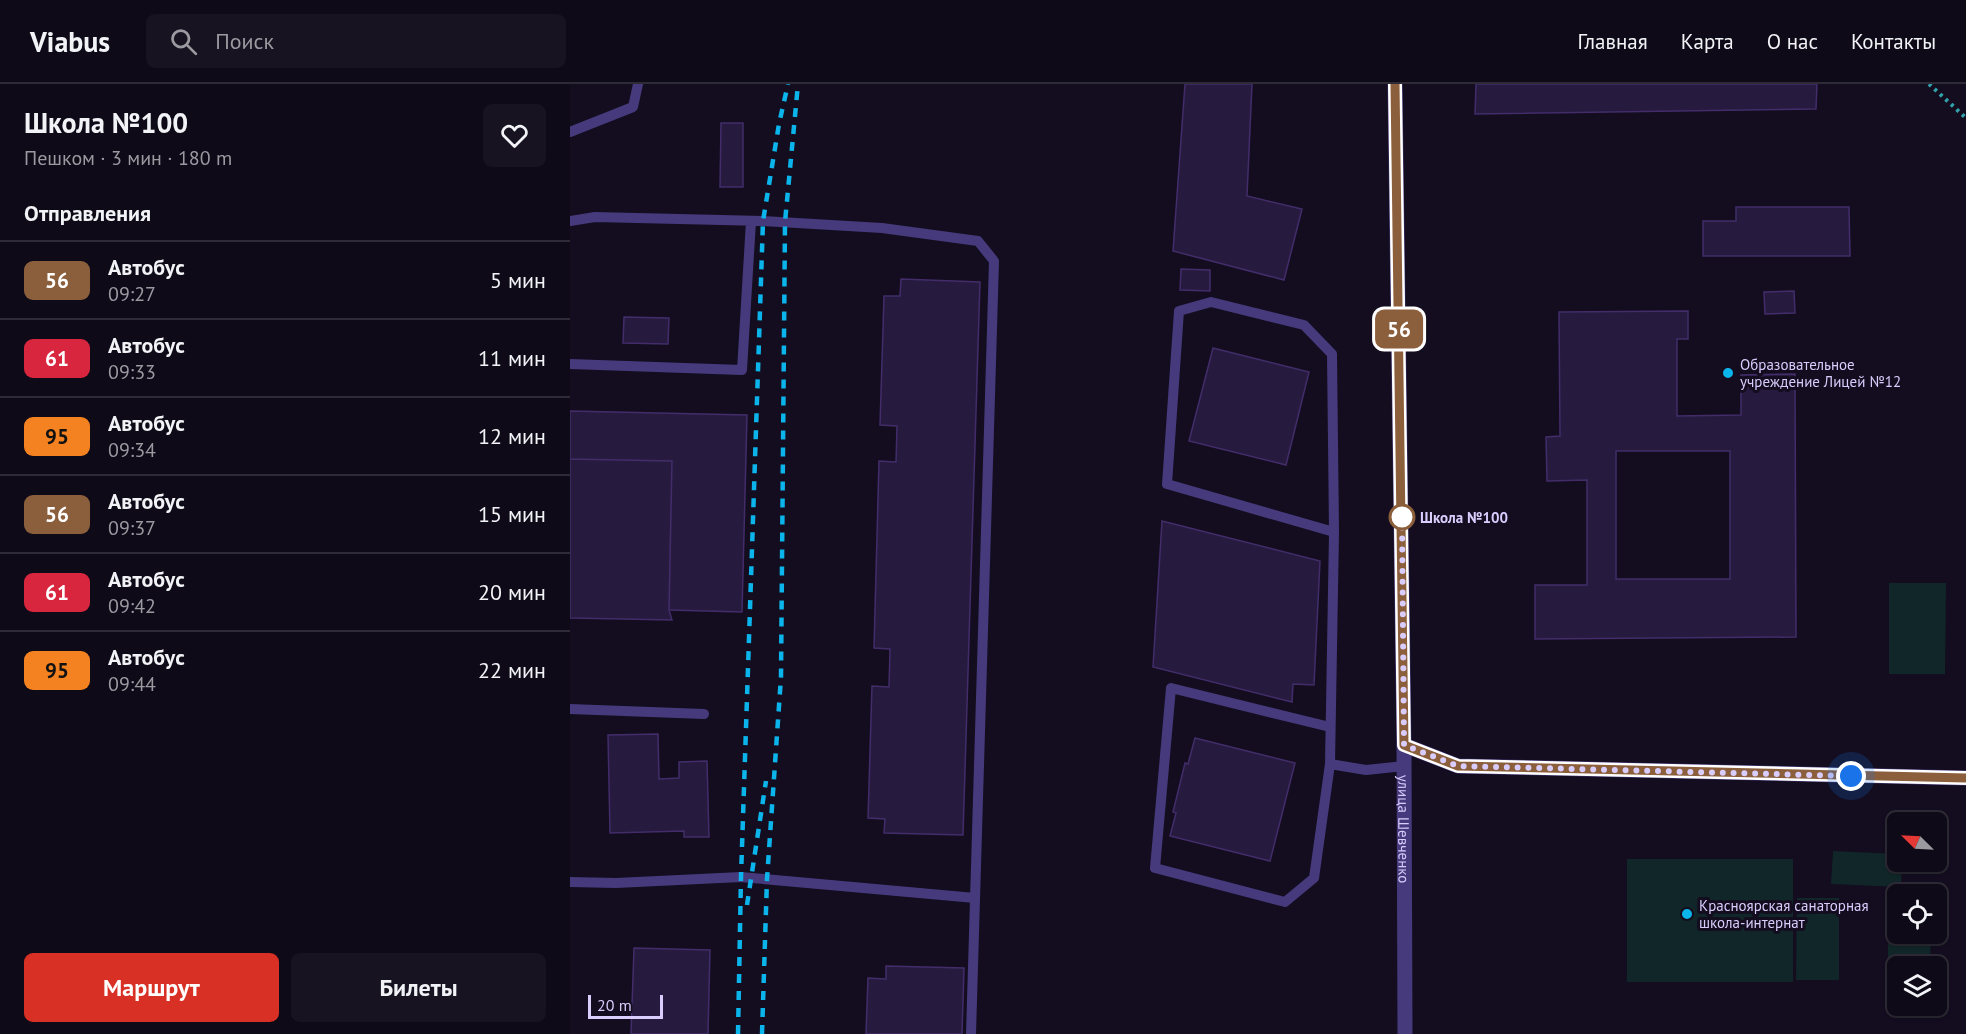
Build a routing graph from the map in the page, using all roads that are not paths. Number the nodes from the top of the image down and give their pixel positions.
1 (638, 84) edge
2 (1395, 84) edge
3 (570, 132) edge
4 (570, 221) edge
5 (751, 221) junction
6 (570, 364) edge
7 (1334, 532) junction
8 (570, 709) edge
9 (704, 714) dead end
10 (1330, 727) junction
11 (1404, 745) junction
12 (1330, 764) junction
13 (1404, 766) junction
14 (1966, 778) edge
15 (570, 882) edge
16 (975, 898) junction
17 (971, 1034) edge
18 (1405, 1034) edge

1 - 3 lane
2 - 11 street, улица Шевченко
4 - 5 lane
5 - 6 lane
5 - 16 lane
7 - 7 lane
7 - 10 lane
8 - 9 lane
10 - 12 lane
10 - 12 lane
11 - 13 street, улица Шевченко
11 - 14 street
12 - 13 lane
13 - 18 street, улица Шевченко
15 - 16 lane
16 - 17 lane

